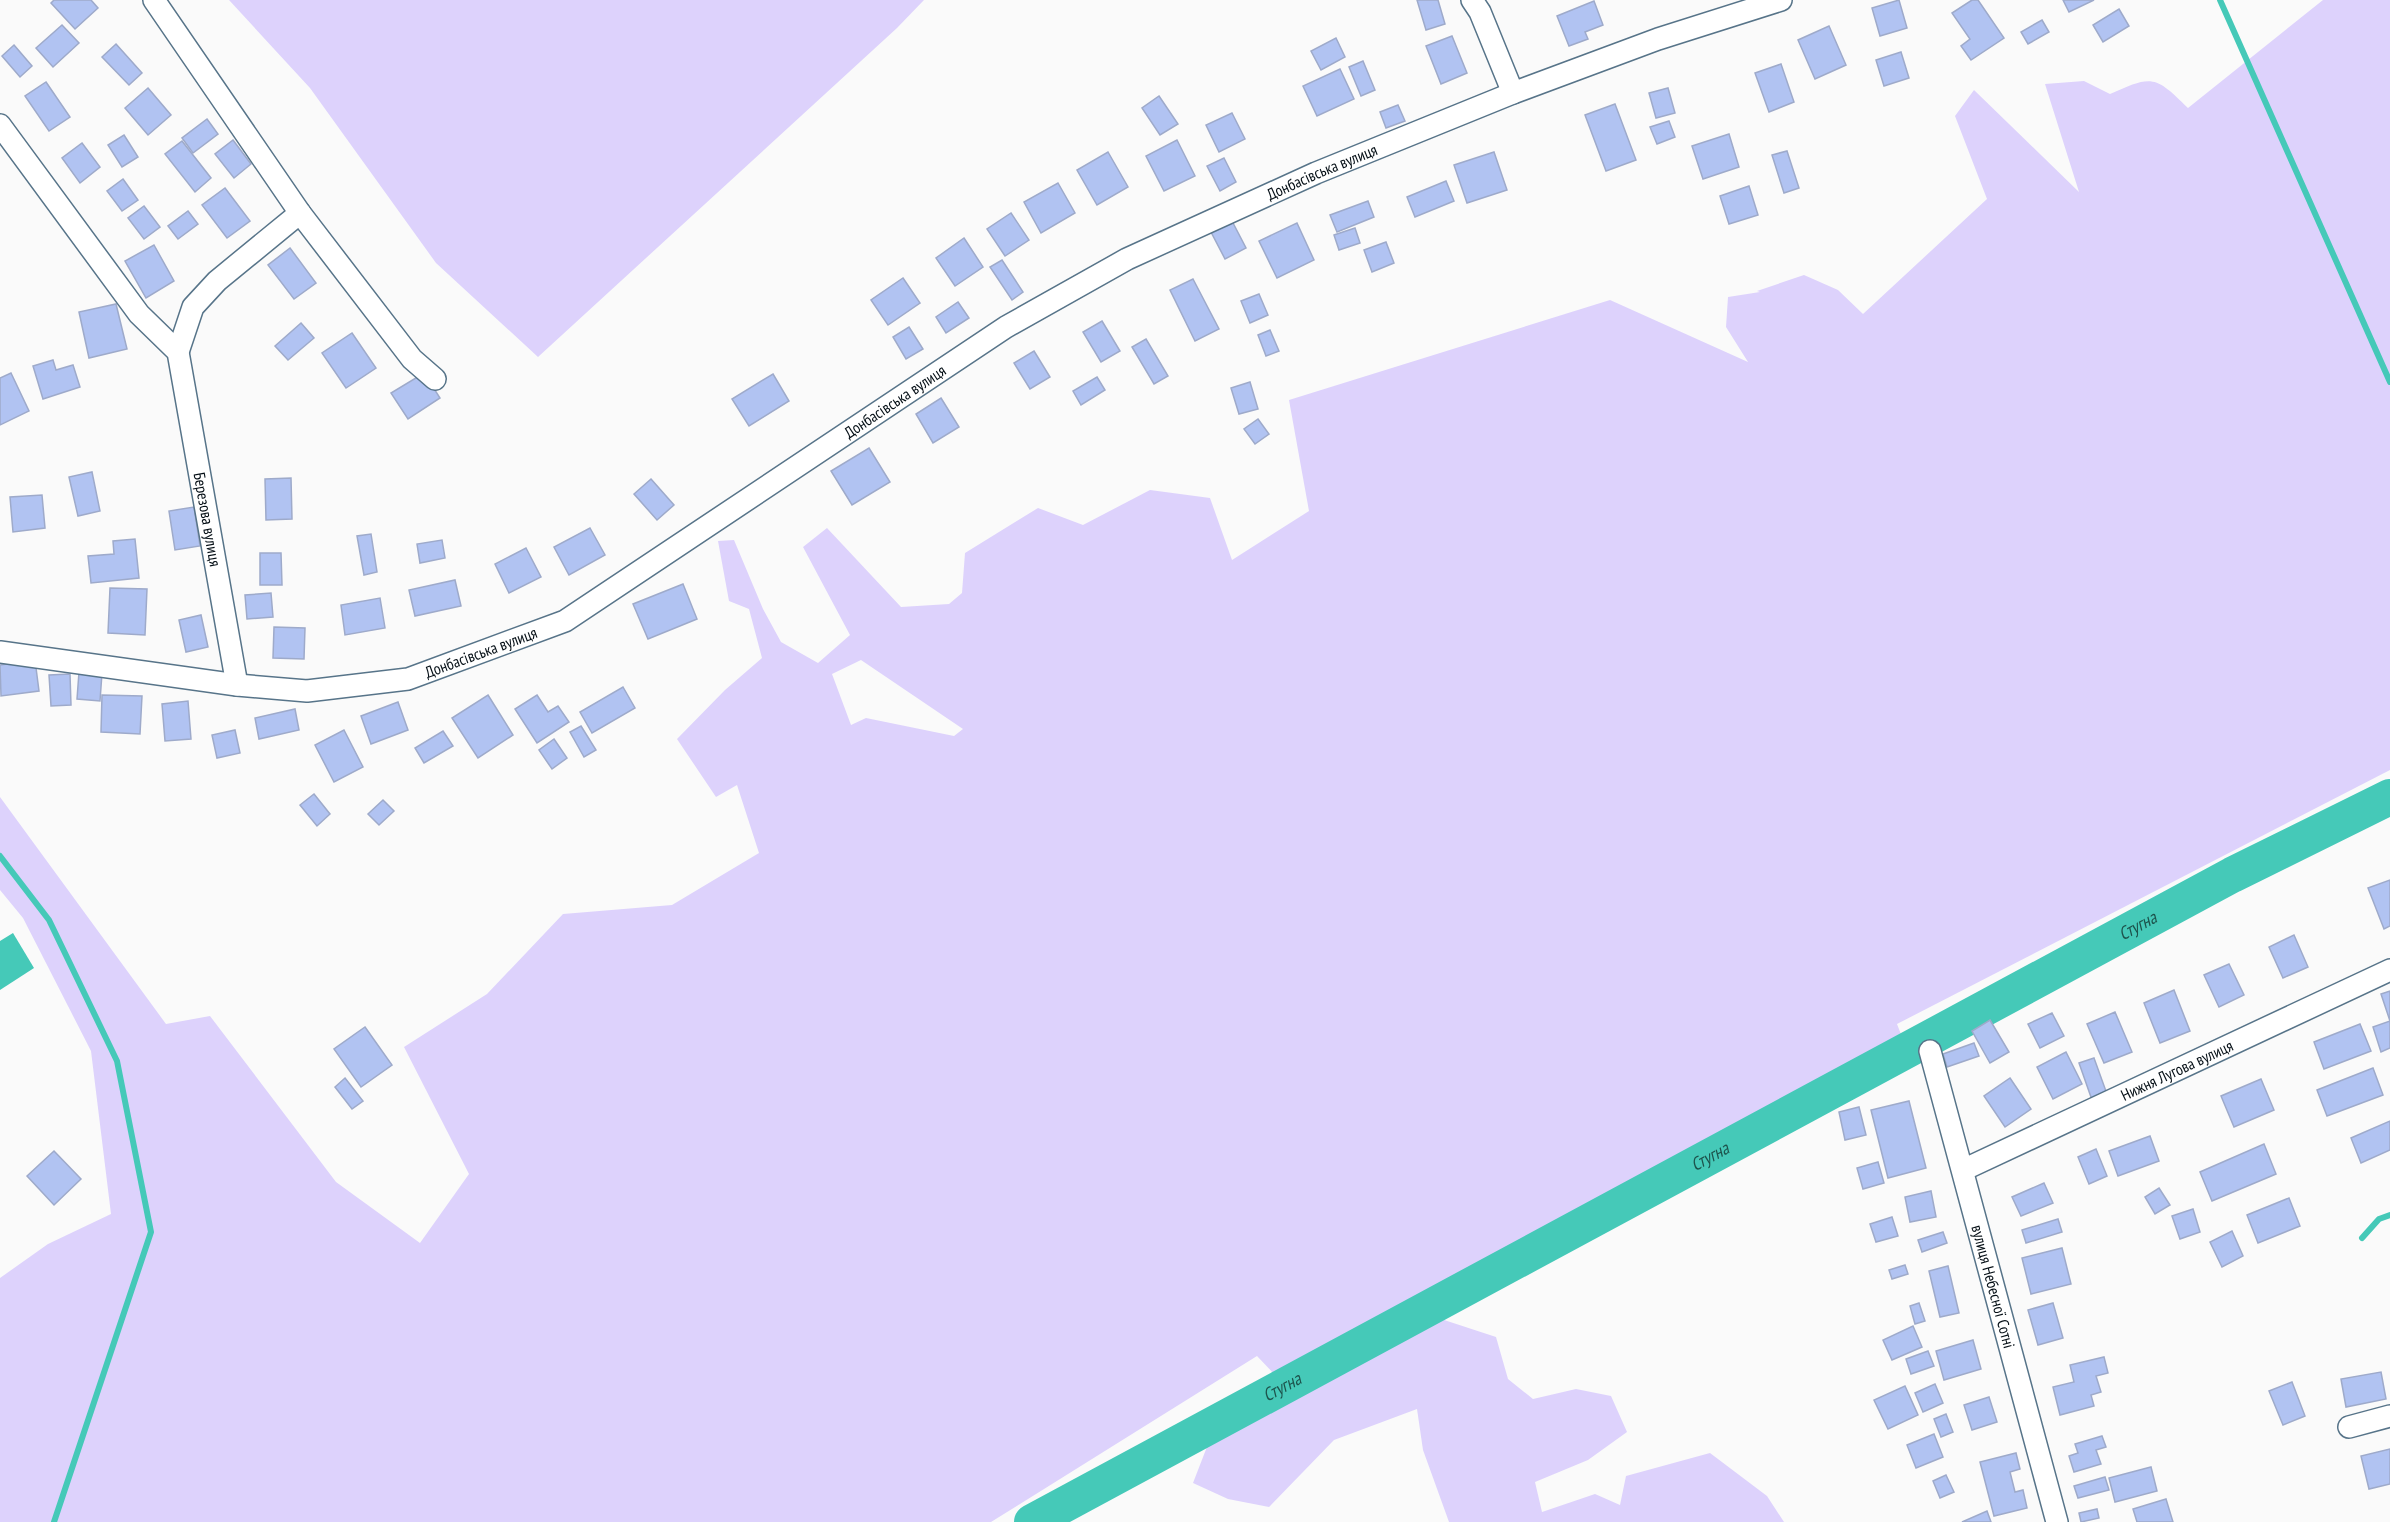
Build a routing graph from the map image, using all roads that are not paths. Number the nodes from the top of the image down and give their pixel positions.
1 (154, 0) edge
2 (1472, 0) edge
3 (1781, 0) edge
4 (1514, 93) junction
5 (0, 125) edge
6 (300, 213) junction
7 (178, 352) junction
8 (435, 379) dead end
9 (0, 652) edge
10 (237, 685) junction
11 (2390, 970) edge
12 (1930, 1051) dead end
13 (1963, 1170) junction
14 (2390, 1416) edge
15 (2349, 1427) dead end
16 (2057, 1522) edge

1 - 6 street
2 - 4 street
3 - 4 street, Донбасівська вулиця
4 - 10 street, Донбасівська вулиця
5 - 7 street
6 - 7 street, Березова вулиця
6 - 8 street
7 - 10 street, Березова вулиця
9 - 10 street, Донбасівська вулиця
11 - 13 street, Нижня Лугова вулиця
12 - 13 street, вулиця Небесної Сотні
13 - 16 street, вулиця Небесної Сотні
14 - 15 street

